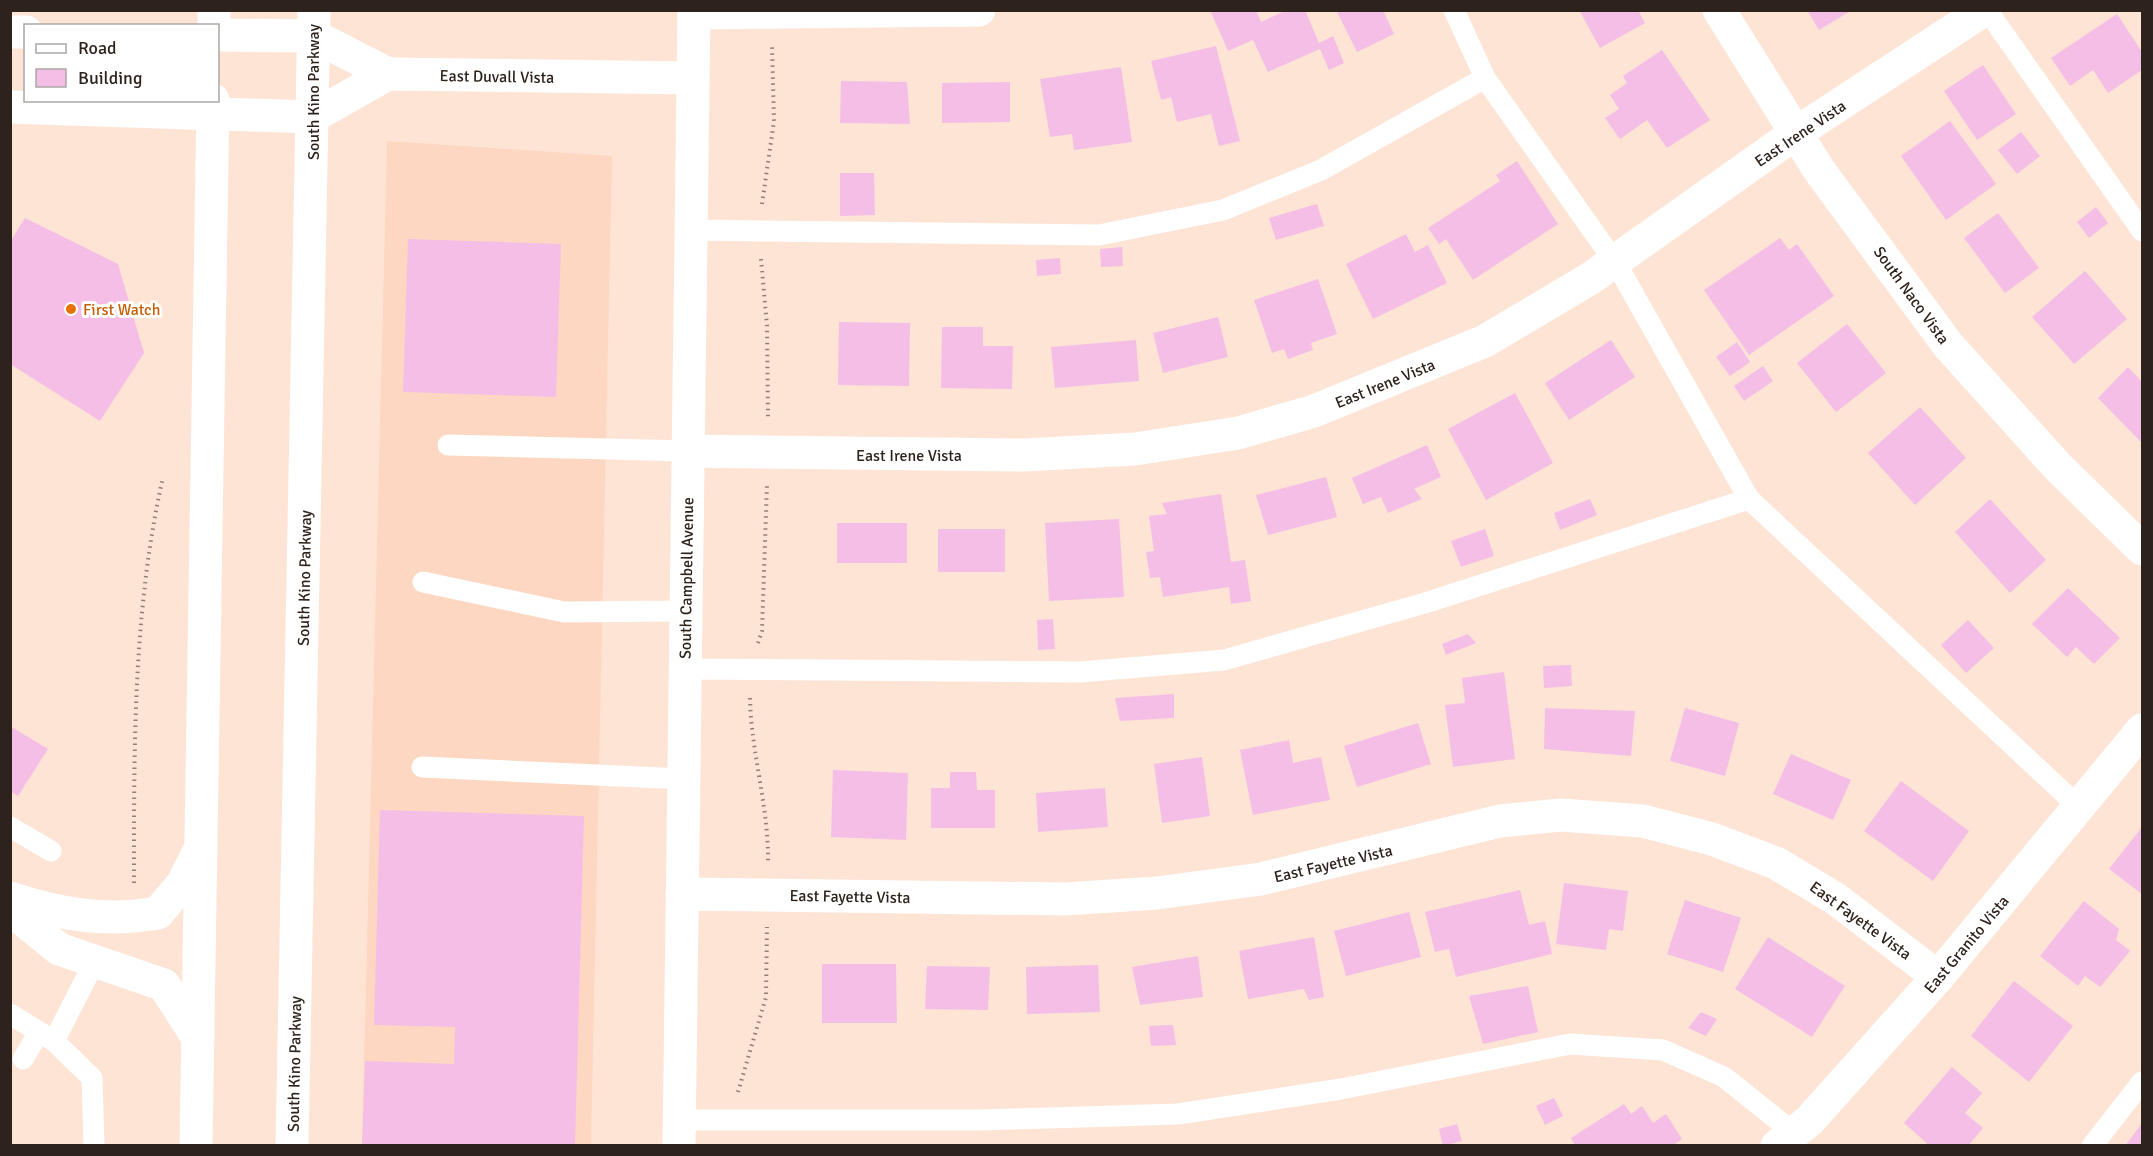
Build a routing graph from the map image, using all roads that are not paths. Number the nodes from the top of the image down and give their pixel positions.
1 (979, 10) edge
2 (1454, 10) edge
3 (1719, 10) edge
4 (1986, 10) edge
5 (694, 12) edge
6 (314, 23) edge
7 (219, 34) edge
8 (388, 74) junction
9 (693, 78) junction
10 (1485, 78) junction
11 (10, 107) edge
12 (213, 107) edge
13 (312, 117) junction
14 (1796, 133) junction
15 (690, 230) junction
16 (2142, 231) edge
17 (1615, 262) junction
18 (448, 445) dead end
19 (687, 452) junction
20 (1749, 499) junction
21 (2142, 549) edge
22 (423, 582) dead end
23 (686, 611) junction
24 (685, 669) junction
25 (2142, 730) edge
26 (422, 767) dead end
27 (684, 779) junction
28 (2080, 808) junction
29 (10, 827) edge
30 (201, 847) junction
31 (51, 851) dead end
32 (682, 894) junction
33 (10, 898) edge
34 (10, 909) edge
35 (95, 961) junction
36 (1938, 977) junction
37 (10, 1014) edge
38 (46, 1036) junction
39 (198, 1038) junction
40 (23, 1059) dead end
41 (2142, 1082) edge
42 (680, 1133) edge
43 (1785, 1139) edge
44 (94, 1146) edge
45 (196, 1146) edge
46 (292, 1146) edge
47 (2092, 1146) edge

1 - 5 street
2 - 10 lane
3 - 14 street, South Naco Vista
4 - 14 street, East Irene Vista
4 - 16 lane
5 - 9 street, South Campbell Avenue
6 - 7 street
6 - 8 street
6 - 13 street, South Kino Parkway
8 - 9 street, East Duvall Vista
8 - 13 street
9 - 15 street, South Campbell Avenue
10 - 15 lane
10 - 17 lane
11 - 12 street
12 - 13 street
12 - 30 street
13 - 46 street, South Kino Parkway
14 - 17 street, East Irene Vista
14 - 21 street, South Naco Vista
15 - 19 street, South Campbell Avenue
17 - 19 street, East Irene Vista
17 - 20 lane
18 - 19 lane
19 - 23 street, South Campbell Avenue
20 - 24 lane
20 - 28 lane
22 - 23 lane
23 - 24 street, South Campbell Avenue
24 - 27 street, South Campbell Avenue
25 - 28 street, East Granito Vista
26 - 27 lane
27 - 32 street, South Campbell Avenue
28 - 36 street, East Granito Vista
29 - 31 lane
30 - 33 street
30 - 39 street
32 - 36 street, East Fayette Vista
32 - 42 street, South Campbell Avenue
34 - 35 street
35 - 38 lane
35 - 39 street
36 - 43 street, East Granito Vista
37 - 38 lane
38 - 40 lane
38 - 44 lane
39 - 45 street
41 - 47 lane
42 - 43 lane

